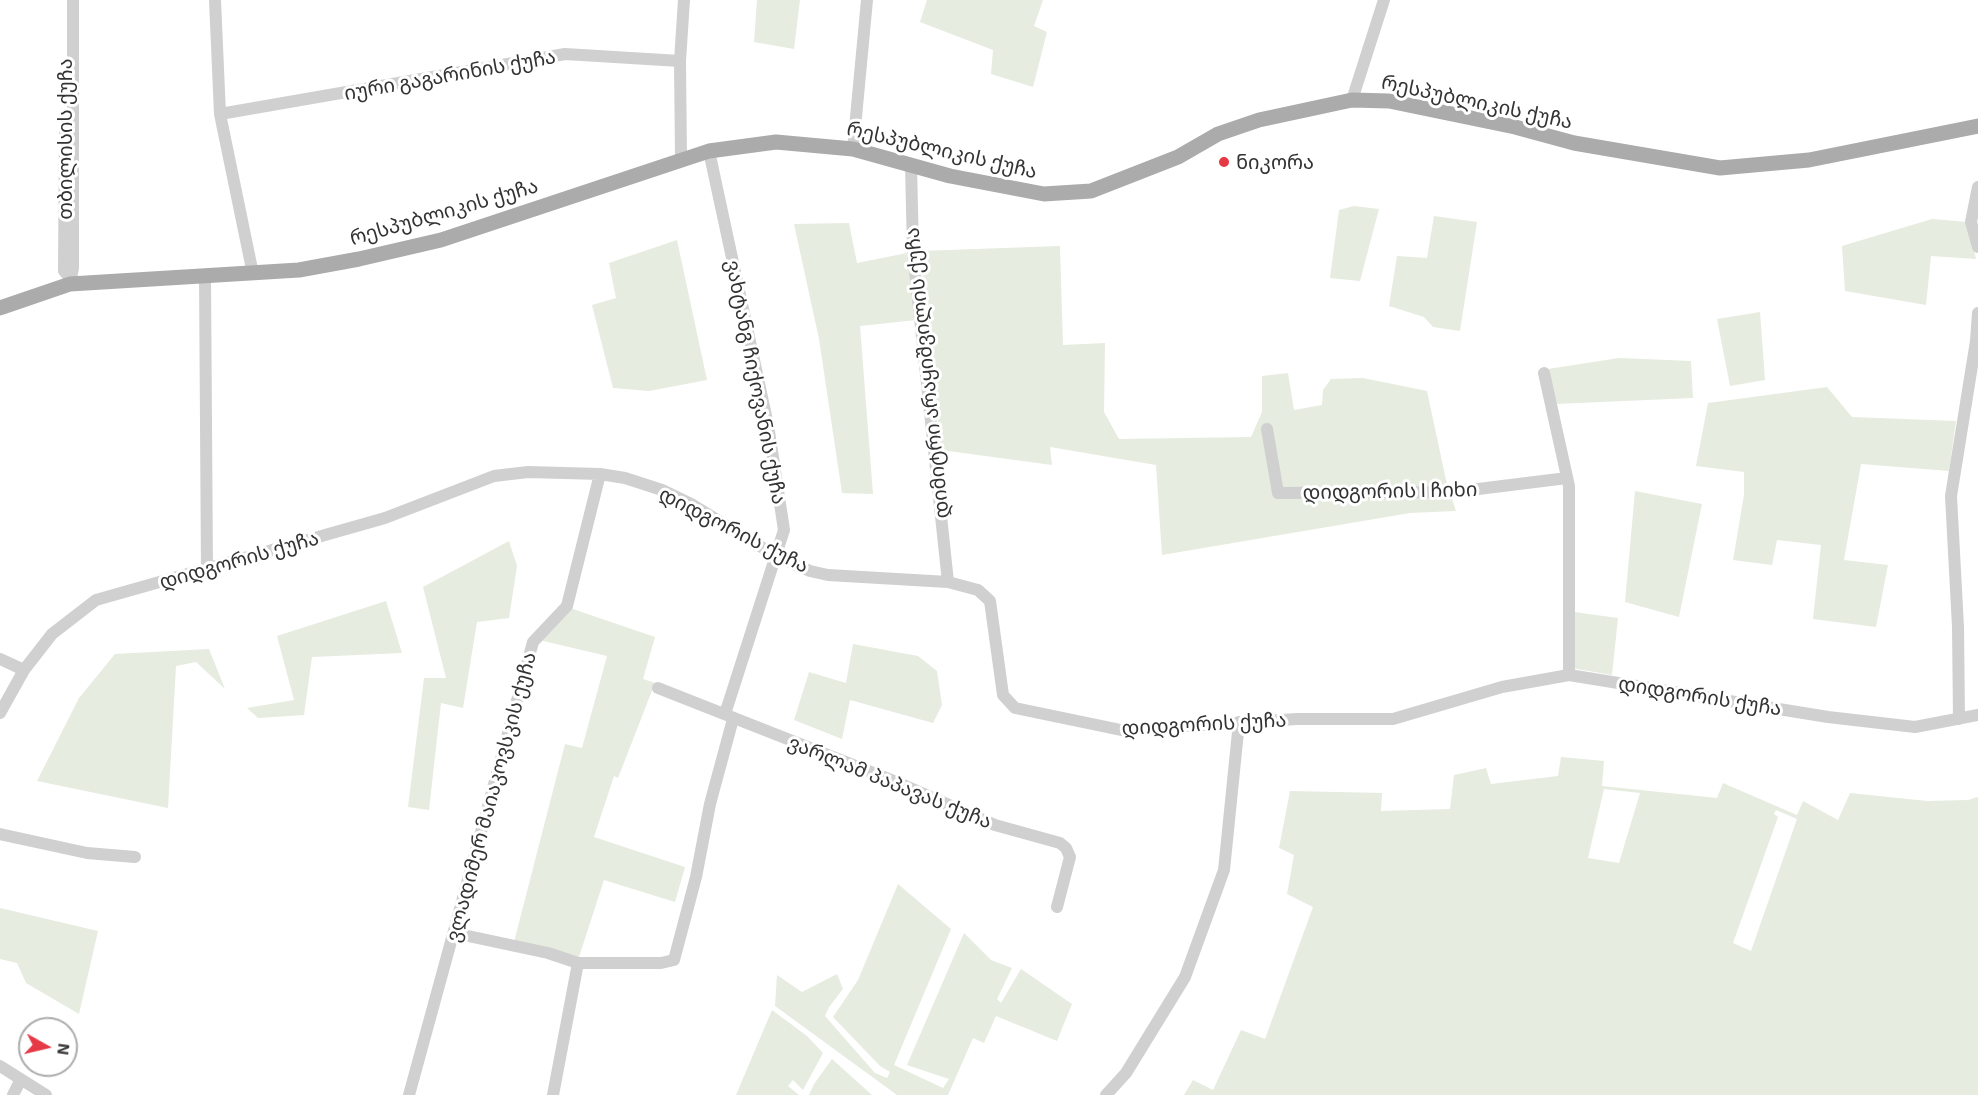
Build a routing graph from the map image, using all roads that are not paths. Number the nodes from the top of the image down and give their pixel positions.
1 (65, 0) edge
2 (73, 0) edge
3 (214, 0) edge
4 (684, 0) edge
5 (867, 0) edge
6 (1384, 0) edge
7 (680, 61) junction
8 (1352, 100) junction
9 (220, 114) junction
10 (1978, 126) edge
11 (853, 149) junction
12 (709, 151) junction
13 (681, 159) junction
14 (911, 164) junction
15 (1978, 187) edge
16 (1978, 247) edge
17 (253, 274) junction
18 (205, 277) junction
19 (70, 281) junction
20 (0, 308) edge
21 (1978, 313) edge
22 (1544, 373) dead end
23 (1266, 429) dead end
24 (600, 474) junction
25 (1567, 478) junction
26 (776, 556) junction
27 (207, 570) junction
28 (948, 582) junction
29 (0, 660) edge
30 (24, 670) junction
31 (1569, 675) junction
32 (658, 688) dead end
33 (0, 713) edge
34 (1978, 714) edge
35 (729, 717) junction
36 (1959, 719) junction
37 (1239, 722) junction
38 (0, 834) edge
39 (135, 857) dead end
40 (1058, 907) dead end
41 (454, 933) junction
42 (578, 963) junction
43 (0, 1066) edge
44 (21, 1079) junction
45 (12, 1095) edge
46 (46, 1095) edge
47 (409, 1095) edge
48 (553, 1095) edge
49 (1106, 1095) edge

1 - 19 street, თბილისის ქუჩა
2 - 19 street, თბილისის ქუჩა
3 - 9 street
4 - 7 street
5 - 11 street
6 - 8 street
7 - 9 street, იური გაგარინის ქუჩა
7 - 13 street
8 - 10 main road, რესპუბლიკის ქუჩა
8 - 14 main road, რესპუბლიკის ქუჩა
9 - 17 street
11 - 12 main road, რესპუბლიკის ქუჩა
11 - 14 main road, რესპუბლიკის ქუჩა
12 - 13 main road, რესპუბლიკის ქუჩა
12 - 26 street, ვახტანგ ჩიქოვანის ქუჩა
13 - 17 main road, რესპუბლიკის ქუჩა
14 - 28 street, დიმიტრი არაყიშვილის ქუჩა
15 - 16 street
17 - 18 main road, რესპუბლიკის ქუჩა
18 - 19 main road, რესპუბლიკის ქუჩა
18 - 27 street
19 - 20 main road, რესპუბლიკის ქუჩა
21 - 36 street
22 - 25 street
23 - 25 street, დიდგორის I ჩიხი
24 - 26 street, დიდგორის ქუჩა
24 - 27 street, დიდგორის ქუჩა
24 - 41 street, ვლადიმერ მაიაკოვსკის ქუჩა
25 - 31 street
26 - 28 street, დიდგორის ქუჩა
26 - 35 street, ვახტანგ ჩიქოვანის ქუჩა
27 - 30 street, დიდგორის ქუჩა
28 - 37 street, დიდგორის ქუჩა
29 - 30 street
30 - 33 street, დიდგორის ქუჩა
31 - 36 street, დიდგორის ქუჩა
31 - 37 street, დიდგორის ქუჩა
32 - 35 street, ვარლამ პაპავას ქუჩა
34 - 36 street, დიდგორის ქუჩა
35 - 40 street, ვარლამ პაპავას ქუჩა
35 - 42 street, ვახტანგ ჩიქოვანის ქუჩა
37 - 49 street
38 - 39 street
41 - 42 street
41 - 47 street, ვლადიმერ მაიაკოვსკის ქუჩა
42 - 48 street
43 - 44 street
44 - 45 street
44 - 46 street

